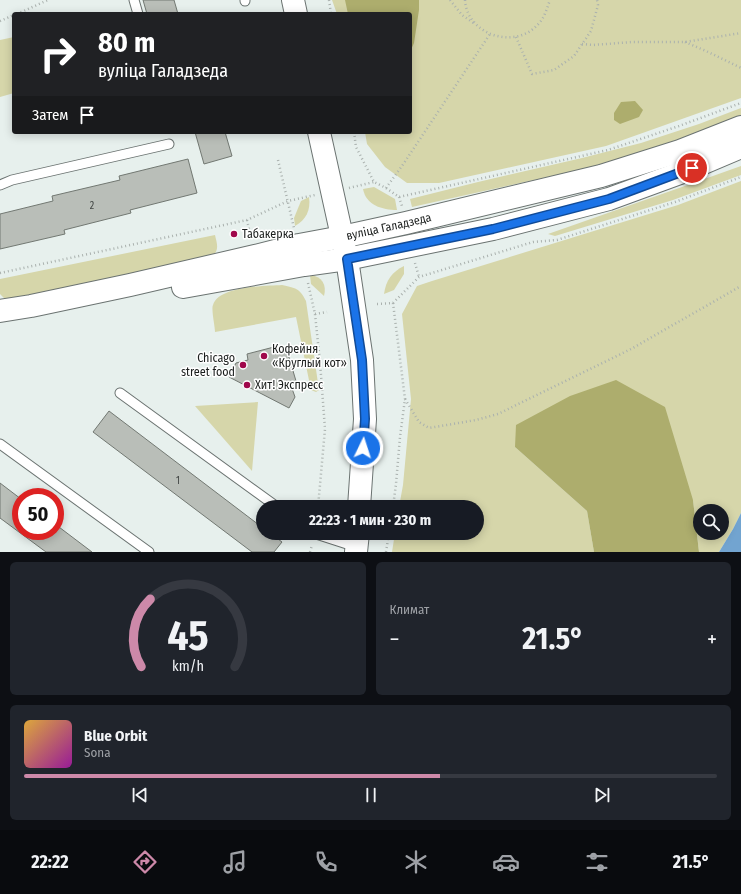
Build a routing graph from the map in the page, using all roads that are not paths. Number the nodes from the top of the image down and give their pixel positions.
1 (134, 0) edge
2 (293, 0) edge
3 (137, 12) edge
4 (296, 12) edge
5 (741, 127) edge
6 (319, 134) edge
7 (169, 144) dead end
8 (741, 147) edge
9 (0, 185) edge
10 (342, 237) junction
11 (301, 255) junction
12 (347, 259) junction
13 (0, 312) edge
14 (120, 393) dead end
15 (0, 444) edge
16 (267, 500) edge
17 (359, 500) edge
18 (335, 540) edge
19 (357, 543) edge
20 (149, 552) edge

1 - 3 lane
2 - 4 main road
5 - 10 main road, вуліца Галадзеда
6 - 10 main road
7 - 9 lane
8 - 12 main road, вуліца Галадзеда
10 - 11 main road, вуліца Галадзеда
10 - 12 main road
11 - 12 main road, вуліца Галадзеда
11 - 13 main road, вуліца Галадзеда
12 - 17 main road
14 - 16 lane
15 - 20 lane
18 - 19 lane

